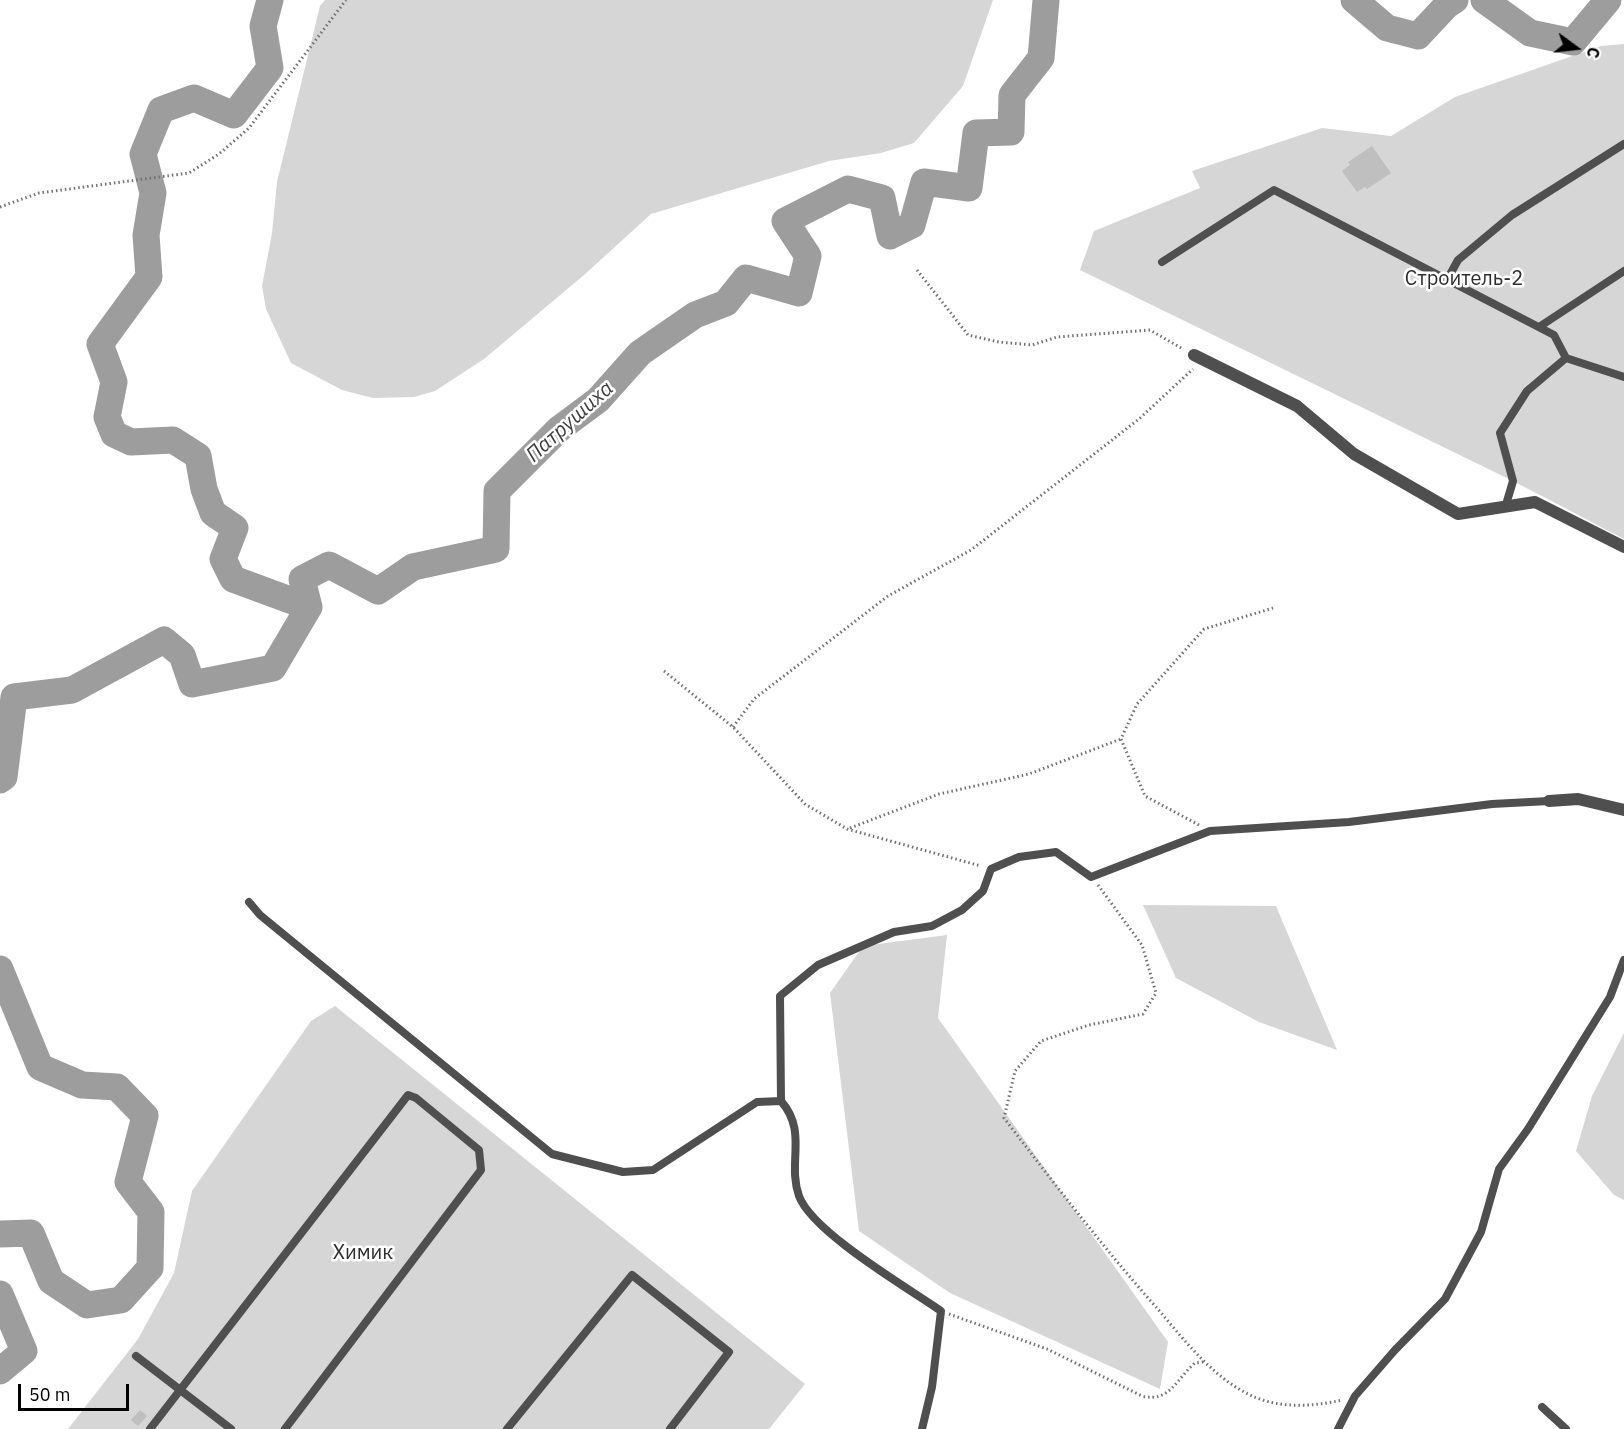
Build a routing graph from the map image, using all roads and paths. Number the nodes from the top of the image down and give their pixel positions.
1 (346, 0) edge
2 (1624, 144) edge
3 (0, 207) edge
4 (1162, 262) dead end
5 (917, 270) dead end
6 (1624, 271) edge
7 (1447, 280) junction
8 (1539, 327) junction
9 (1198, 358) junction
10 (1566, 358) junction
11 (1624, 377) edge
12 (1505, 508) junction
13 (1624, 547) edge
14 (1273, 608) dead end
15 (664, 671) dead end
16 (733, 727) junction
17 (1121, 739) junction
18 (1549, 801) joint
19 (1624, 810) edge
20 (848, 829) junction
21 (1210, 831) junction
22 (991, 869) junction
23 (1091, 877) junction
24 (249, 902) dead end
25 (1624, 960) edge
26 (781, 1101) junction
27 (941, 1311) junction
28 (136, 1356) dead end
29 (1203, 1362) junction
30 (180, 1392) junction
31 (1355, 1396) junction
32 (1542, 1407) dead end
33 (150, 1429) edge
34 (231, 1429) edge
35 (285, 1429) edge
36 (507, 1429) edge
37 (670, 1429) edge
38 (922, 1429) edge
39 (1338, 1429) edge
40 (1566, 1429) edge

1 - 3 path
2 - 7 lane
4 - 7 lane
5 - 9 path
6 - 8 lane
7 - 8 lane
8 - 10 lane
9 - 12 street
9 - 16 path
10 - 11 lane
10 - 12 lane
12 - 13 street
14 - 17 path
15 - 16 path
16 - 20 path
17 - 20 path
17 - 21 path
18 - 19 street
18 - 21 lane
20 - 22 path
21 - 23 lane
22 - 23 lane
22 - 26 lane
23 - 29 path
24 - 26 lane
25 - 31 lane
26 - 27 lane
27 - 29 path
27 - 38 lane
28 - 30 lane
29 - 31 path
30 - 33 lane
30 - 34 lane
30 - 35 lane
31 - 39 lane
32 - 40 lane
36 - 37 lane

